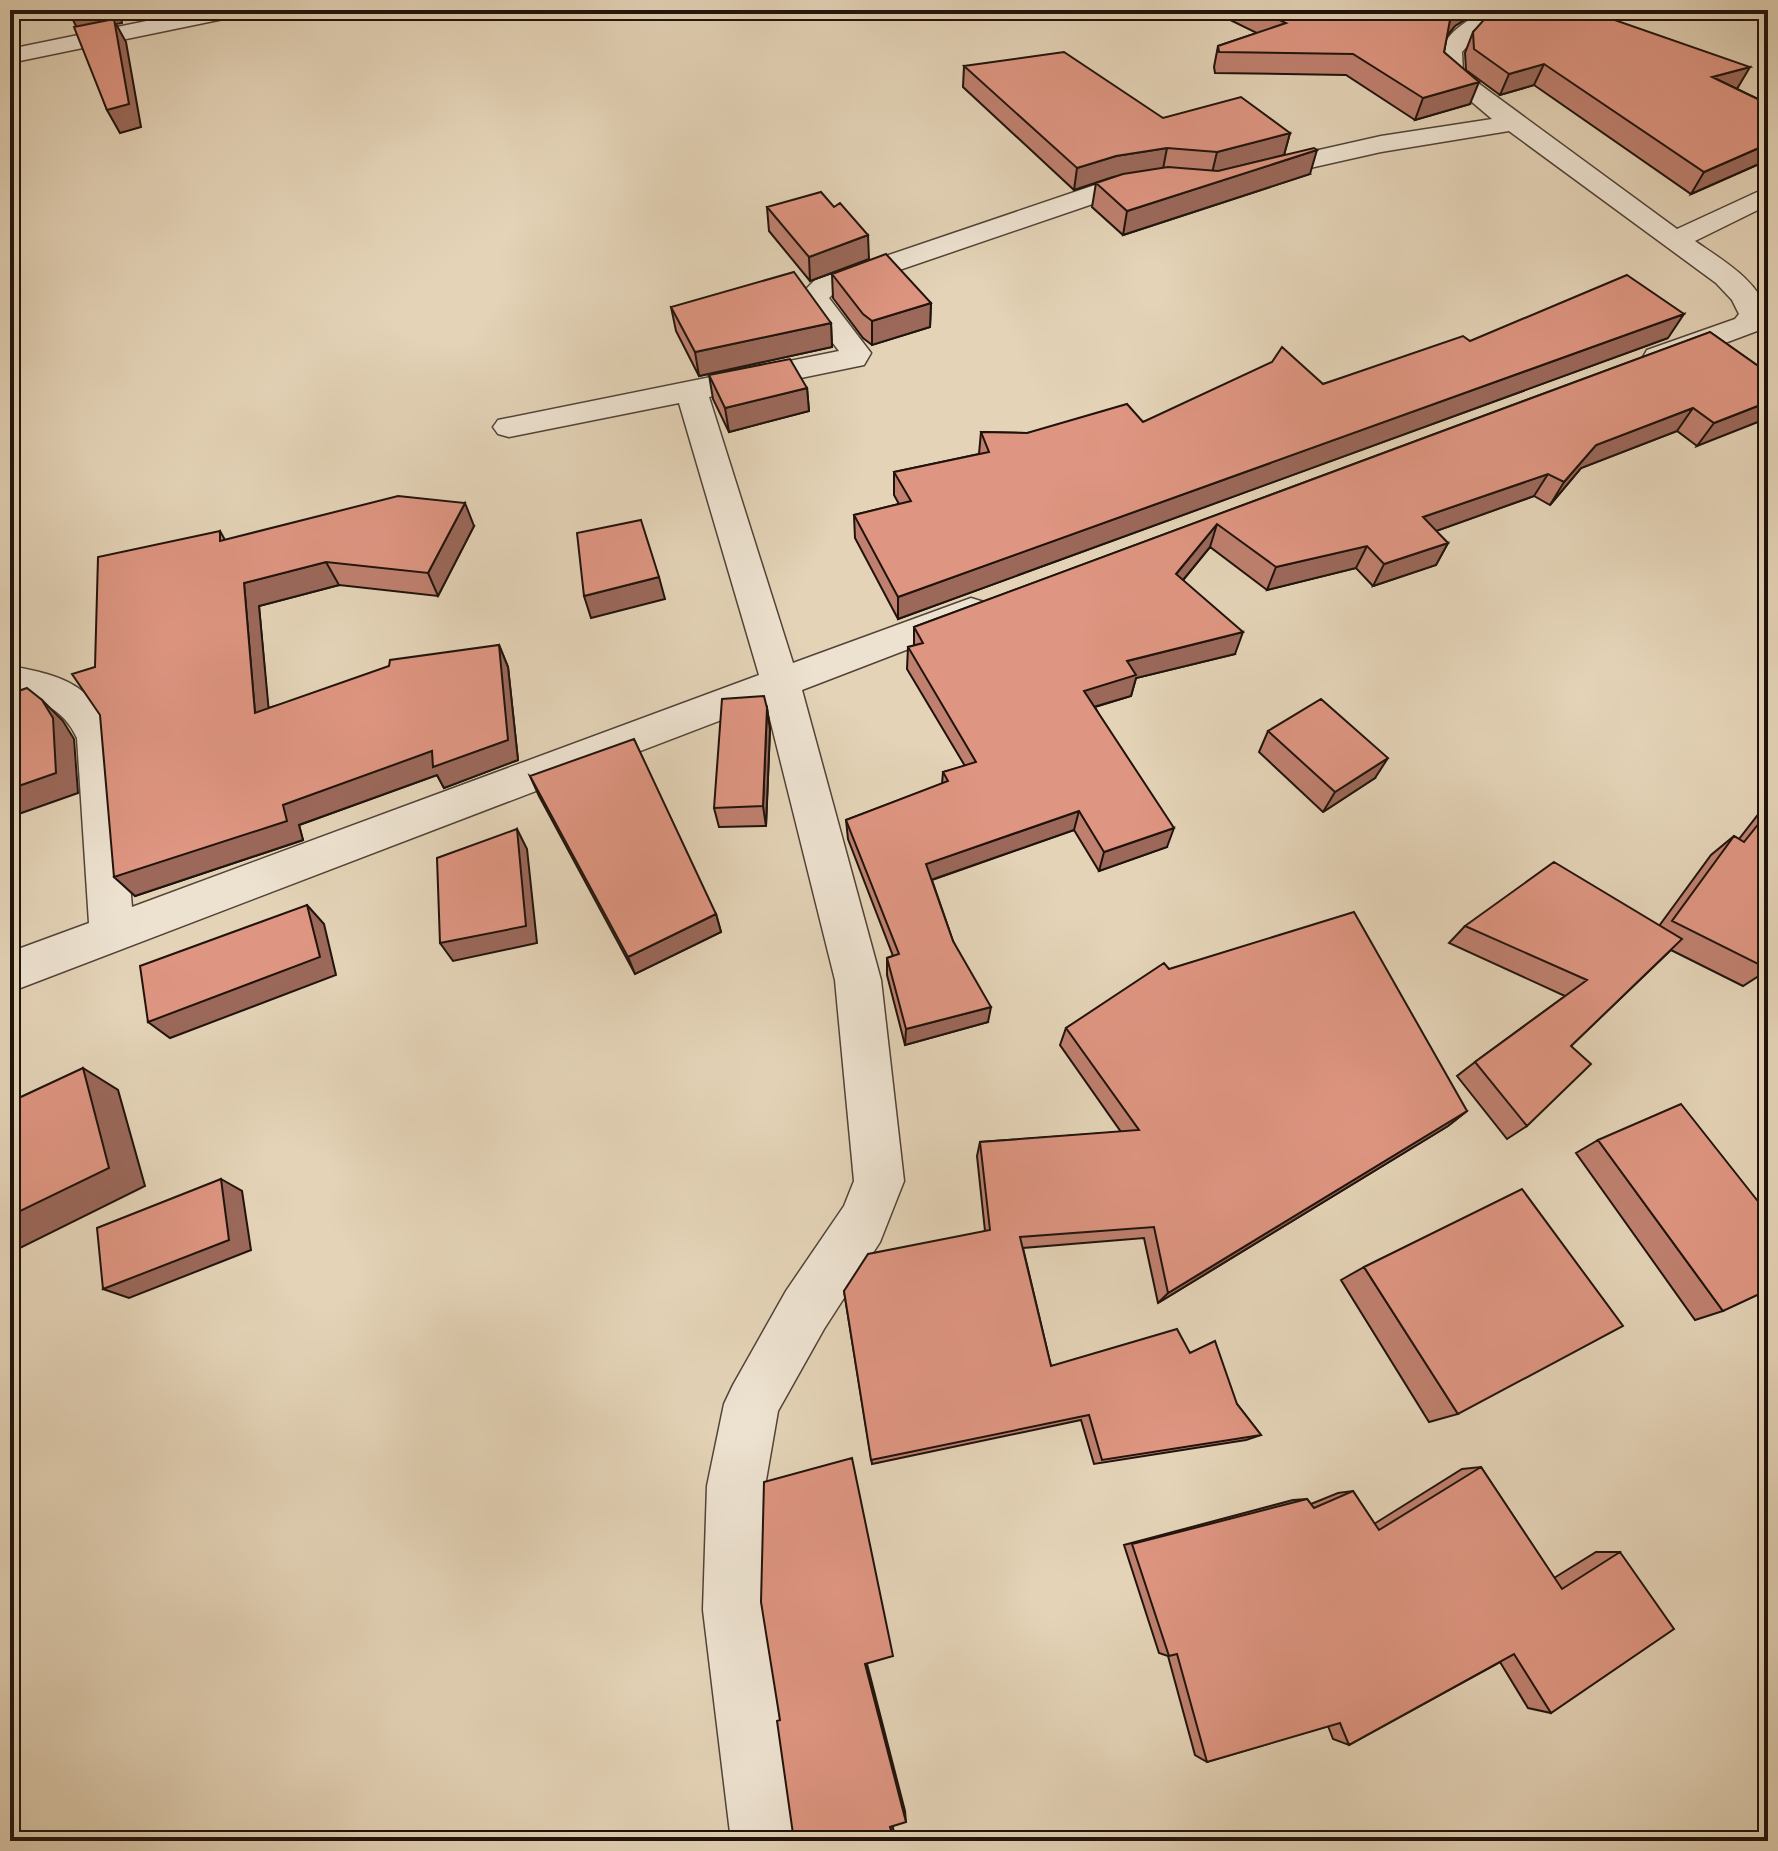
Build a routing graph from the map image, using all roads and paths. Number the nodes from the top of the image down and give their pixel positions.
1 (233, 10) edge
2 (1501, 10) edge
3 (10, 56) edge
4 (1514, 123) junction
5 (1230, 179) edge
6 (1175, 181) edge
7 (1768, 195) edge
8 (1676, 240) junction
9 (1627, 369) edge
10 (691, 391) junction
11 (509, 427) dead end
12 (1003, 599) edge
13 (10, 680) edge
14 (780, 681) junction
15 (112, 933) junction
16 (10, 972) edge
17 (764, 1841) edge

1 - 3 street
2 - 4 street
4 - 5 street
4 - 8 street
6 - 10 street
7 - 8 street
8 - 9 street
10 - 11 street
10 - 14 street
12 - 14 street
13 - 15 street
14 - 15 street
14 - 17 street
15 - 16 street

